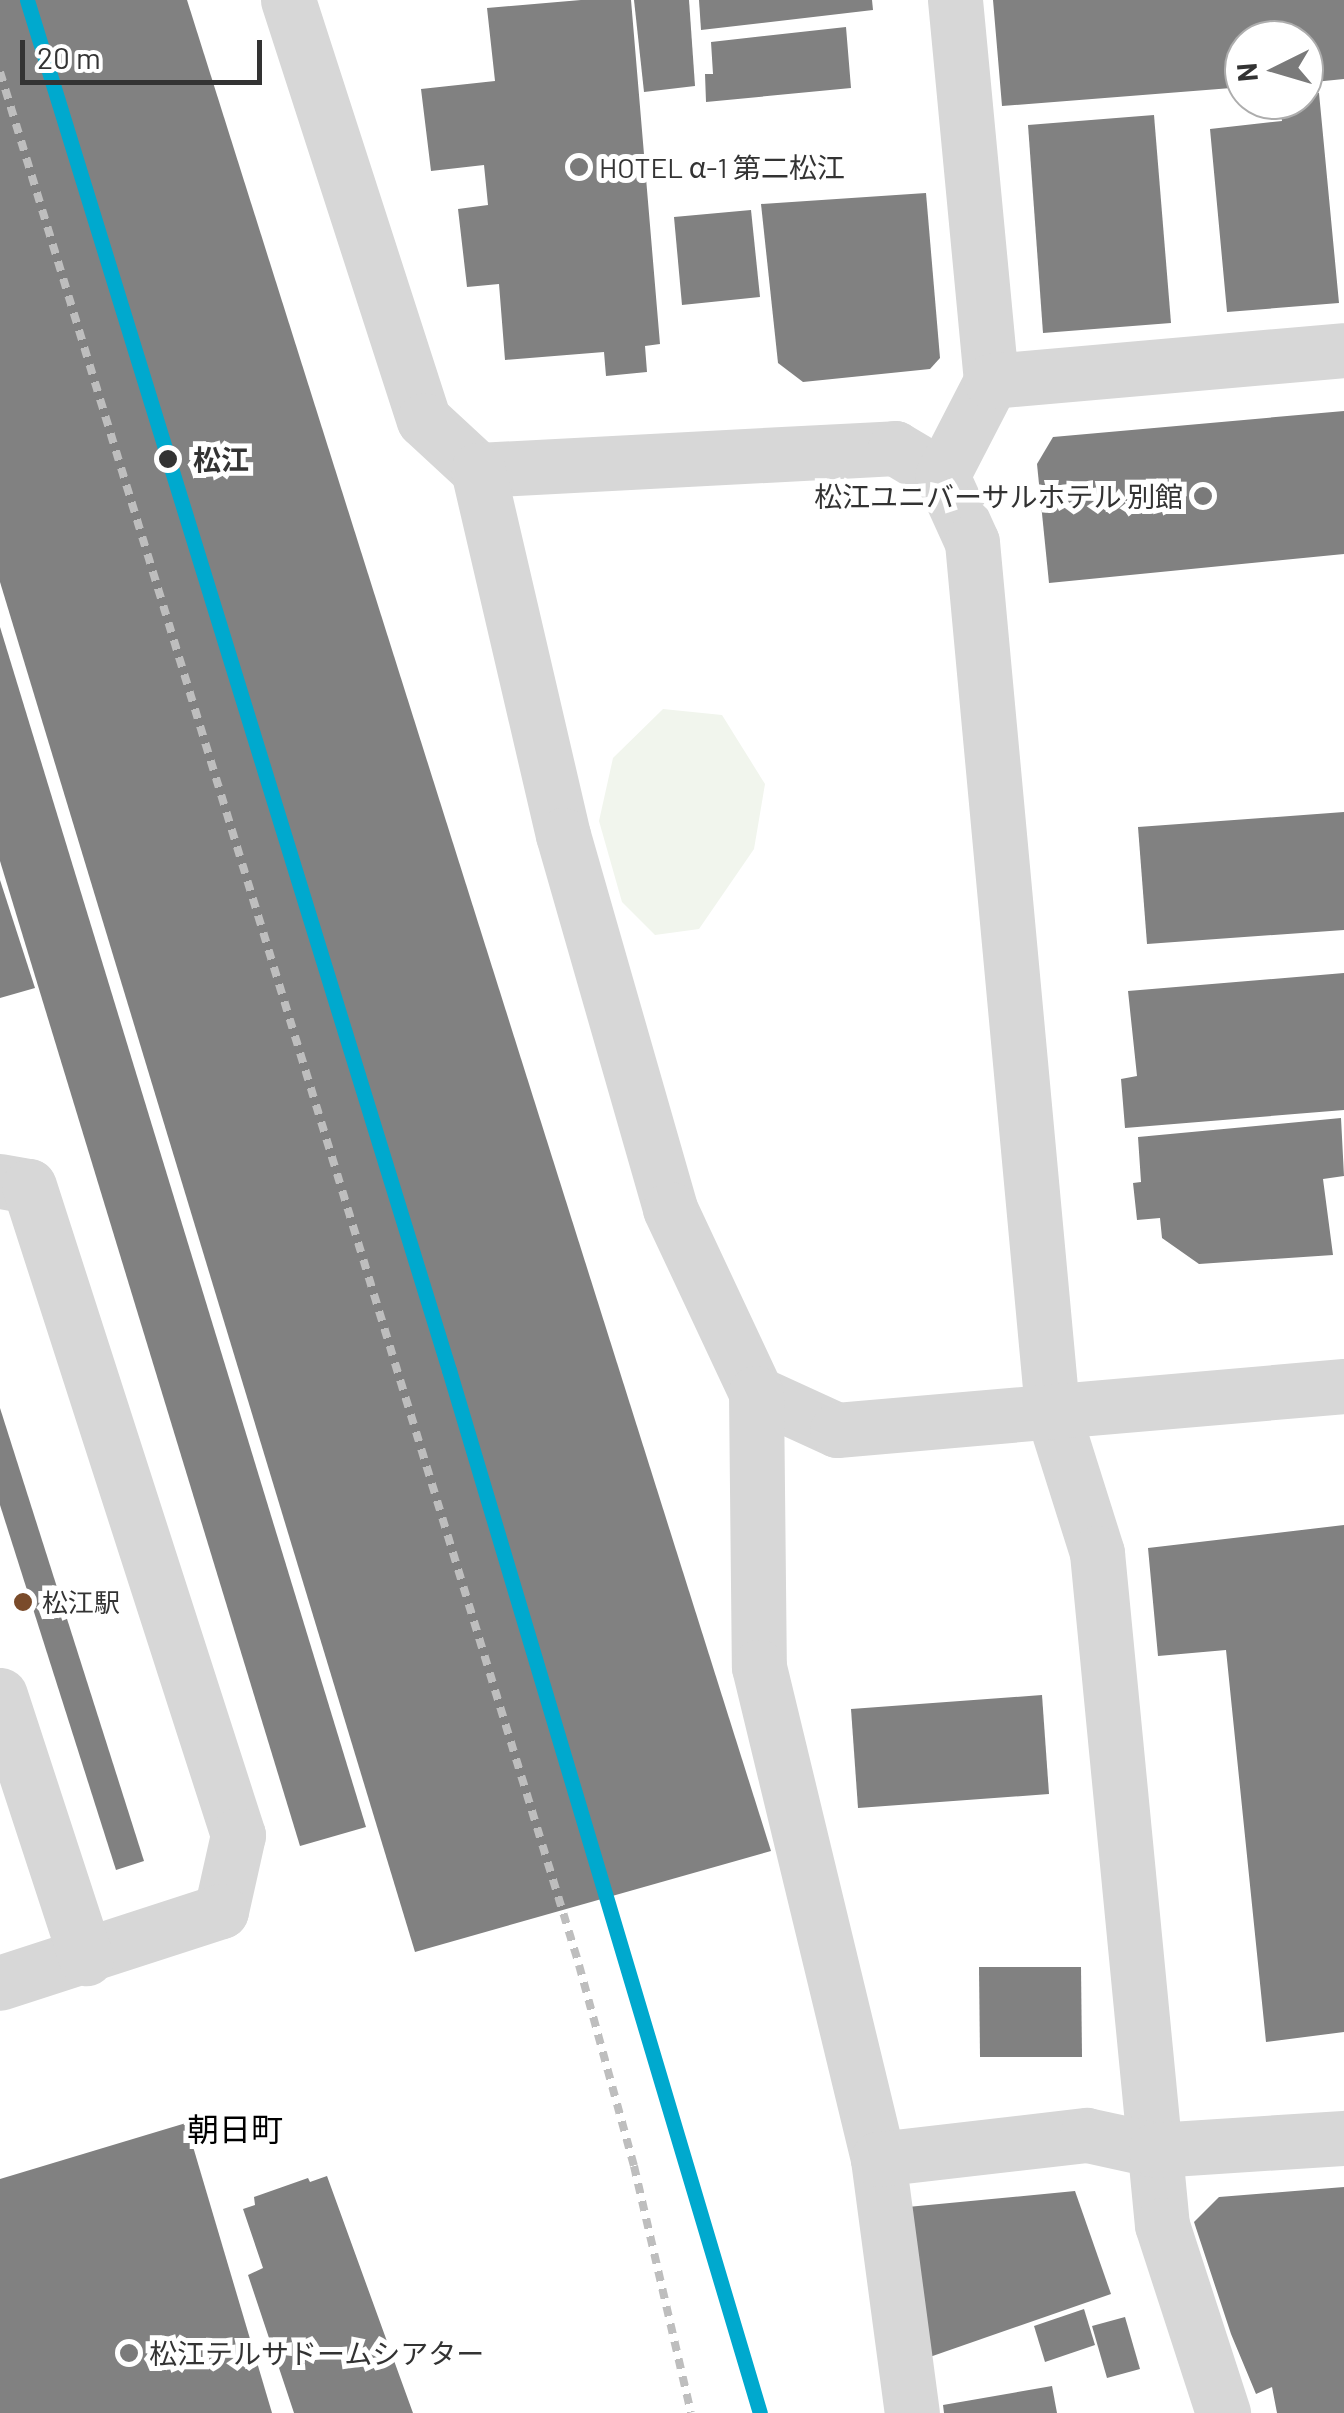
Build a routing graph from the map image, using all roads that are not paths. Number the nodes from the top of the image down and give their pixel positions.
1 (288, 0) edge
2 (955, 0) edge
3 (1344, 350) edge
4 (991, 381) junction
5 (478, 470) junction
6 (942, 476) junction
7 (0, 1180) edge
8 (1344, 1386) edge
9 (756, 1393) junction
10 (1052, 1410) junction
11 (0, 1694) edge
12 (86, 1958) junction
13 (0, 1983) edge
14 (1344, 2138) edge
15 (1156, 2150) junction
16 (878, 2159) junction
17 (912, 2413) edge
18 (1222, 2413) edge

1 - 5 street
2 - 4 street
3 - 4 street
4 - 6 street
5 - 6 street
5 - 9 street
6 - 10 street
7 - 12 street
8 - 10 street
9 - 10 street
9 - 16 street
10 - 15 street
11 - 12 street
12 - 13 street
14 - 15 street
15 - 16 street
15 - 18 street
16 - 17 street

